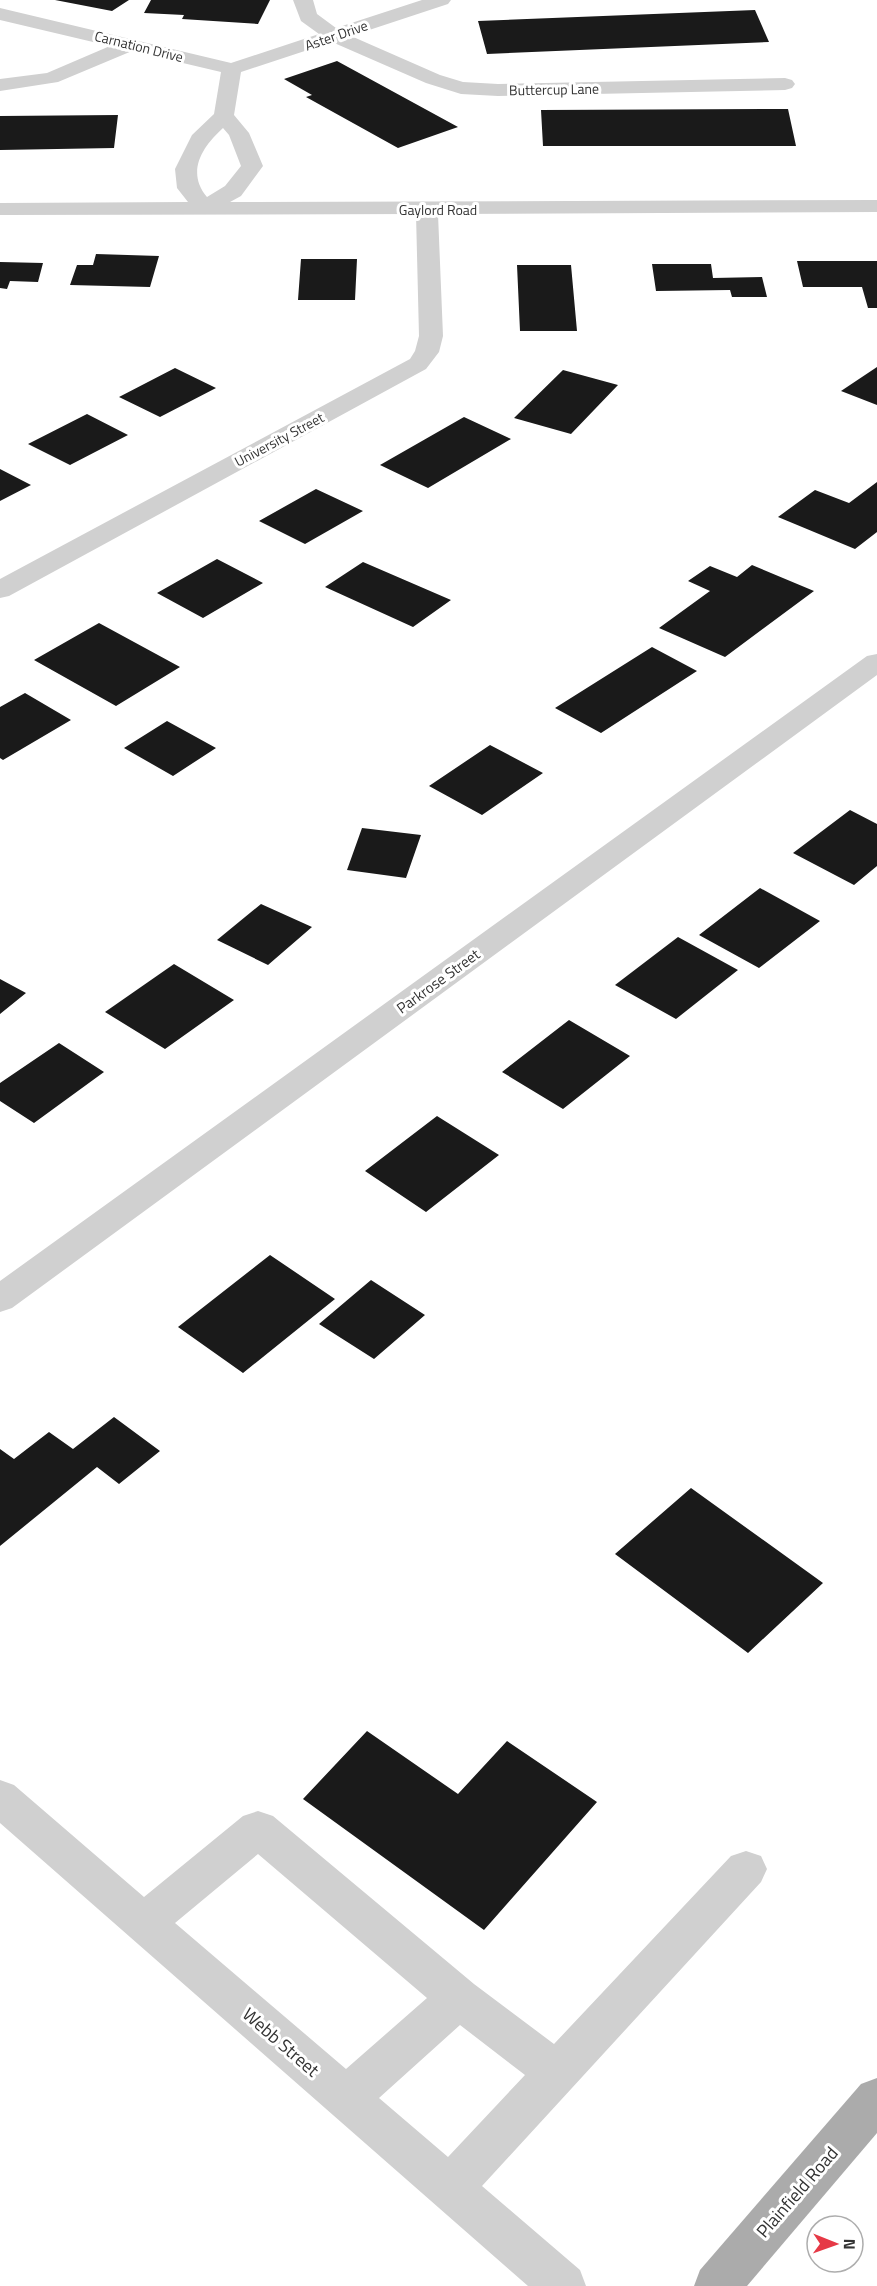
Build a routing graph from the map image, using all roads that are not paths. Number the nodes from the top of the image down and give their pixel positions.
1 (303, 0) edge
2 (441, 0) edge
3 (0, 14) edge
4 (334, 36) junction
5 (132, 44) junction
6 (232, 69) junction
7 (785, 84) dead end
8 (0, 85) edge
9 (224, 116) junction
10 (877, 206) edge
11 (205, 207) junction
12 (0, 209) edge
13 (427, 209) junction
14 (0, 590) edge
15 (877, 662) edge
16 (0, 1299) edge
17 (0, 1798) edge
18 (746, 1869) dead end
19 (143, 1923) junction
20 (459, 1998) junction
21 (557, 2073) junction
22 (346, 2098) junction
23 (877, 2099) edge
24 (450, 2188) junction
25 (563, 2286) edge
26 (717, 2286) edge

1 - 4 street, Buttercup Lane
2 - 4 street, Aster Drive
3 - 5 street, Carnation Drive
4 - 6 street, Aster Drive
4 - 7 street, Buttercup Lane
5 - 6 street, Carnation Drive
5 - 8 street
6 - 9 street
9 - 11 street
9 - 11 street
10 - 13 street, Gaylord Road
11 - 12 street, Gaylord Road
11 - 13 street, Gaylord Road
13 - 14 street, University Street
15 - 16 street, Parkrose Street
17 - 19 street, Webb Street
18 - 21 street
19 - 20 street
19 - 22 street, Webb Street
20 - 21 street
20 - 22 street
21 - 24 street
22 - 24 street, Webb Street
23 - 26 main road, Plainfield Road
24 - 25 street, Webb Street

